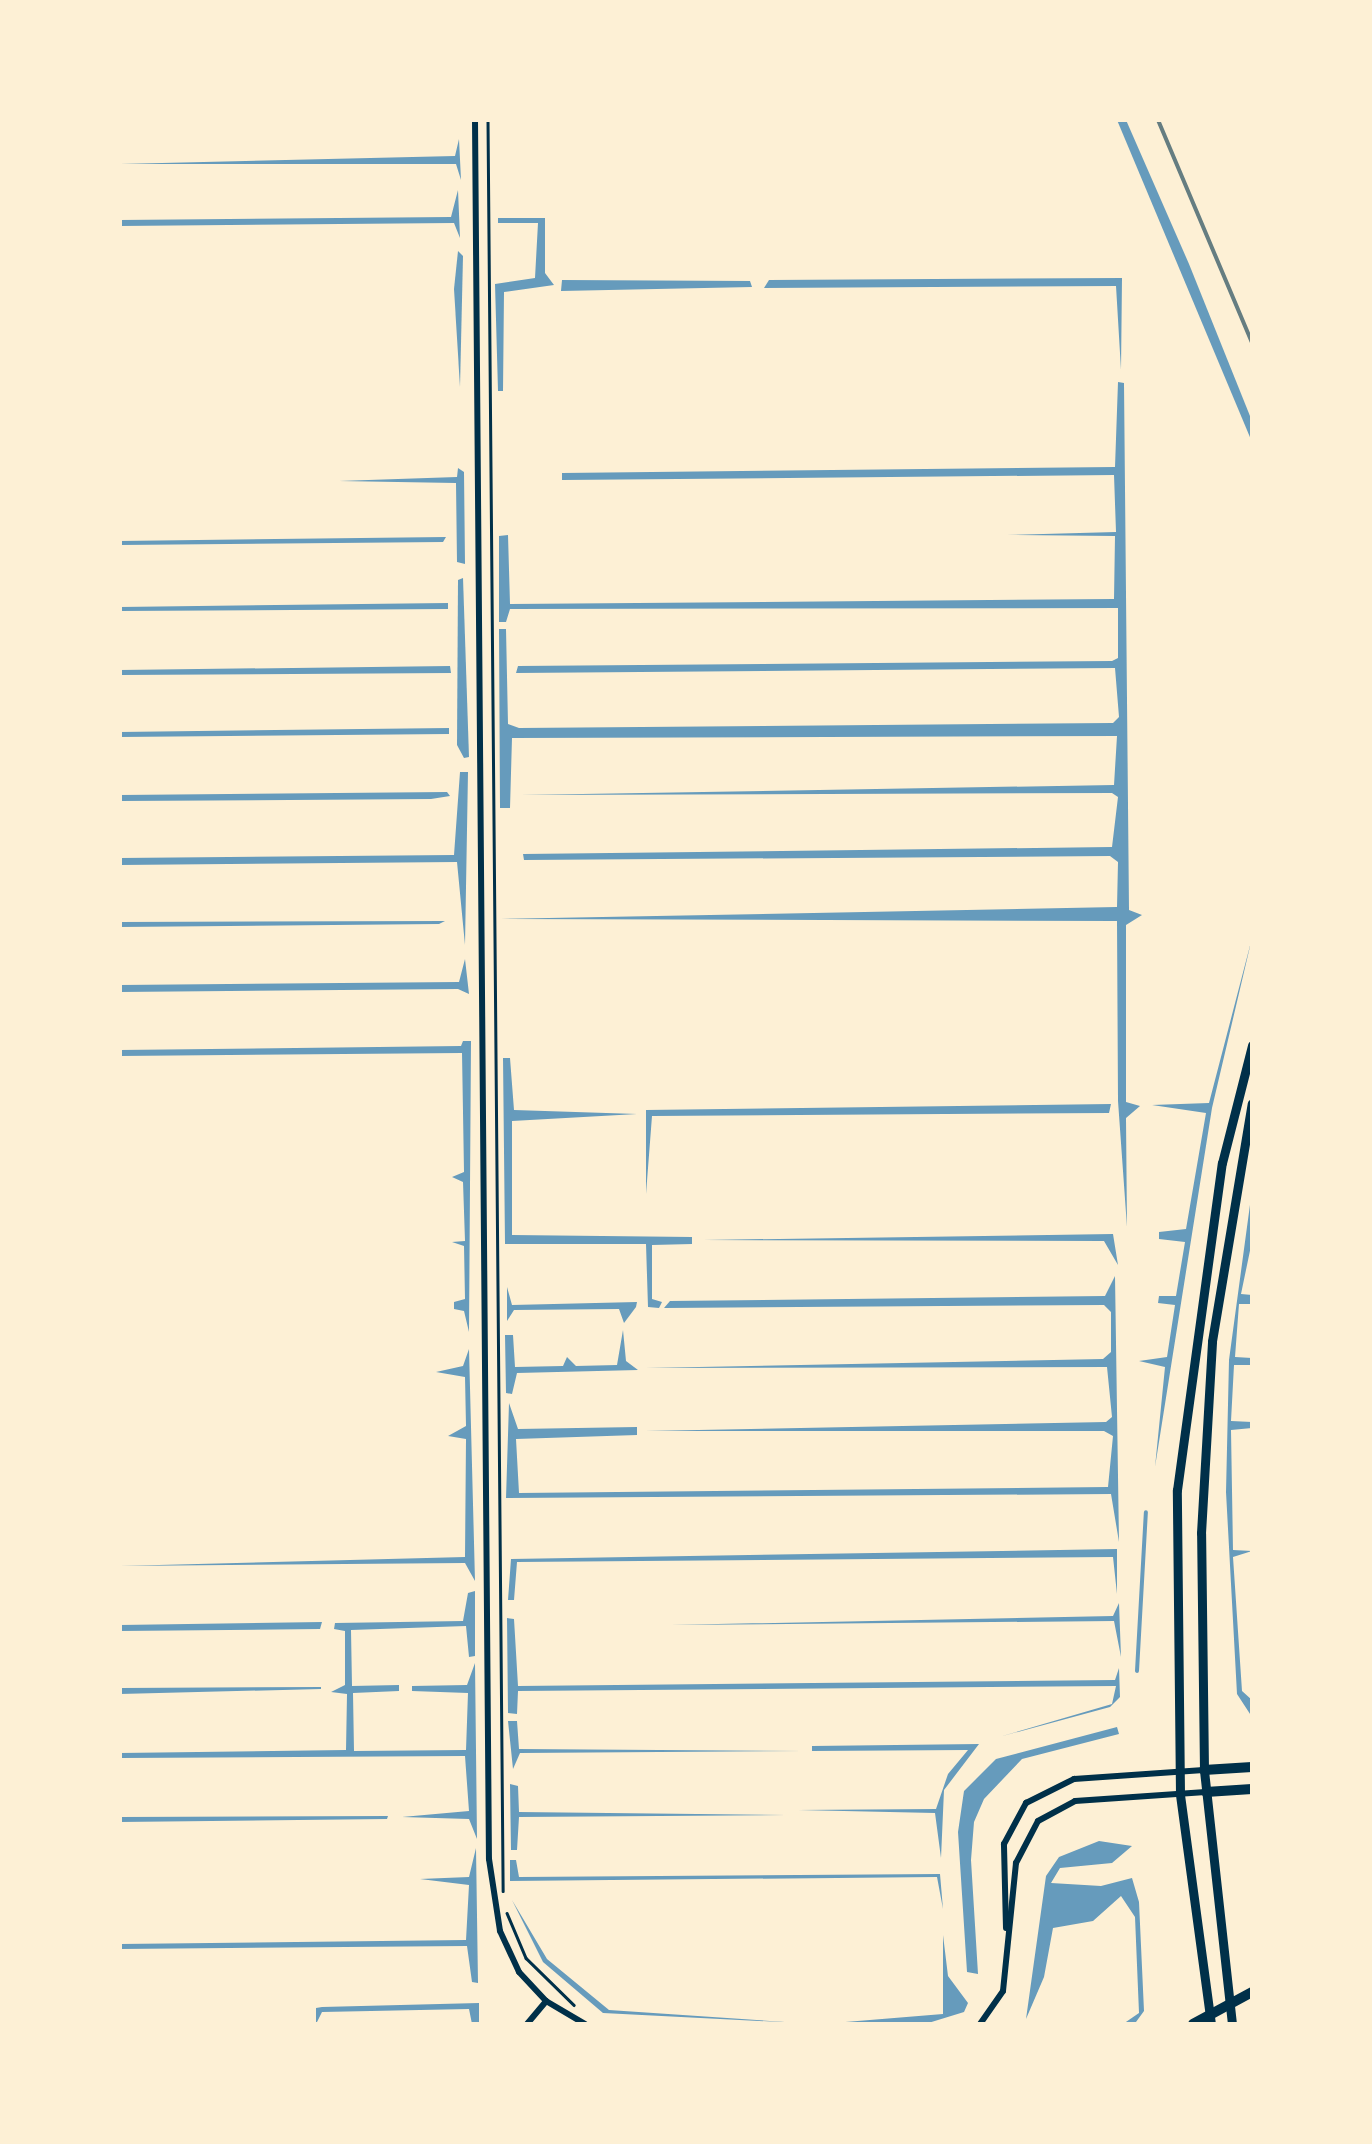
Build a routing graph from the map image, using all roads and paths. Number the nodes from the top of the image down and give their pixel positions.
1 (475, 120) edge
2 (488, 120) edge
3 (1252, 1044) edge
4 (1252, 1104) edge
5 (1252, 1767) edge
6 (1204, 1770) junction
7 (1178, 1771) junction
8 (1252, 1789) edge
9 (1206, 1792) junction
10 (1180, 1794) junction
11 (1008, 1964) junction
12 (1252, 1992) edge
13 (546, 2001) junction
14 (569, 2016) junction
15 (527, 2024) edge
16 (585, 2024) edge
17 (980, 2024) edge
18 (1193, 2024) edge
19 (1211, 2024) edge
20 (1232, 2024) edge

1 - 13 street
2 - 14 path
3 - 7 main road
4 - 6 main road
5 - 6 highway
6 - 7 street
6 - 9 main road
7 - 10 main road
7 - 11 street
8 - 9 highway
9 - 10 street
9 - 20 main road
10 - 11 street
10 - 19 main road
11 - 17 street
12 - 18 highway
13 - 14 street
13 - 15 street
14 - 16 street

